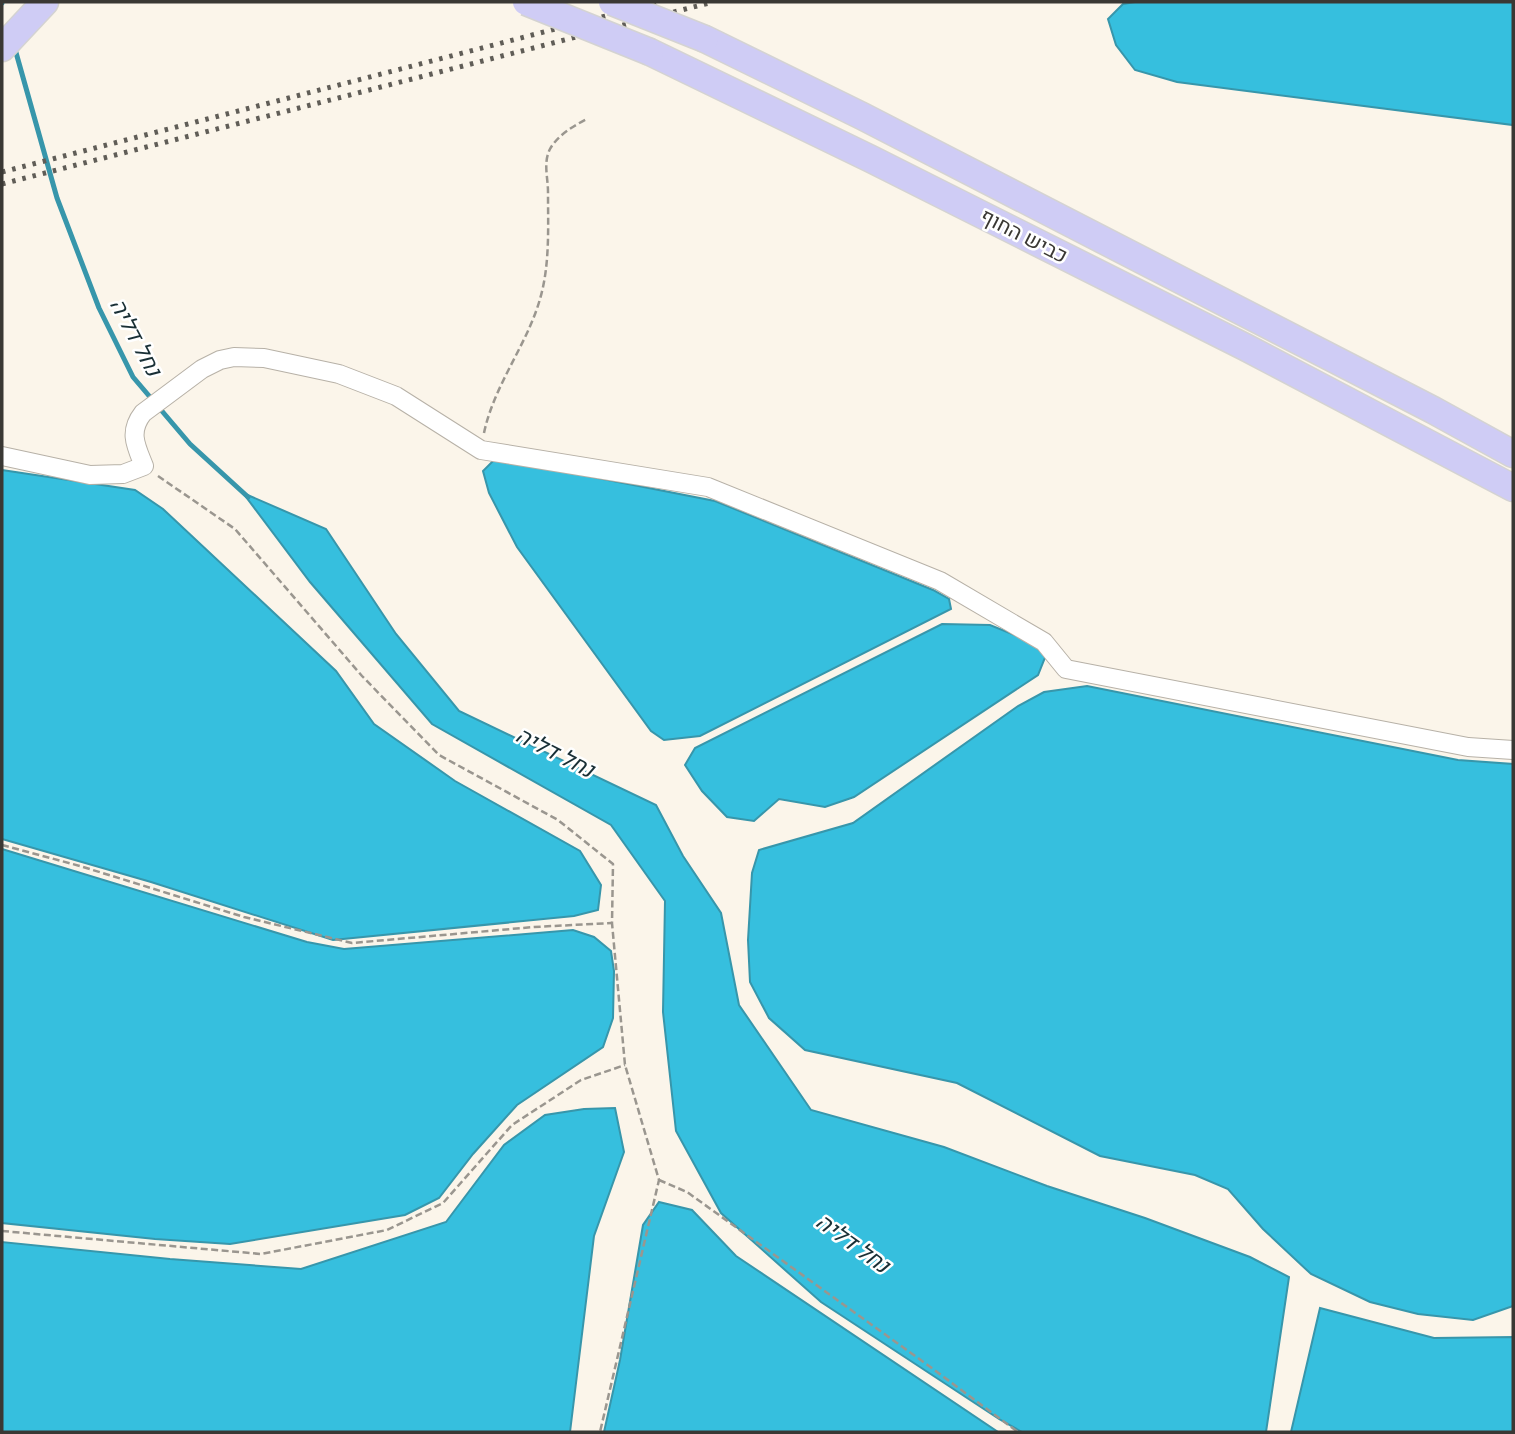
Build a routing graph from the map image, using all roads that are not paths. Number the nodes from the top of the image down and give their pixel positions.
1 (28, 2) edge
2 (45, 2) edge
3 (526, 2) edge
4 (612, 2) edge
5 (2, 28) edge
6 (2, 48) edge
7 (1513, 454) edge
8 (2, 456) edge
9 (1513, 488) edge
10 (1513, 750) edge

1 - 5 highway
2 - 6 highway
3 - 9 highway, כביש החוף, bridge
4 - 7 highway, כביש החוף, bridge
8 - 10 street

